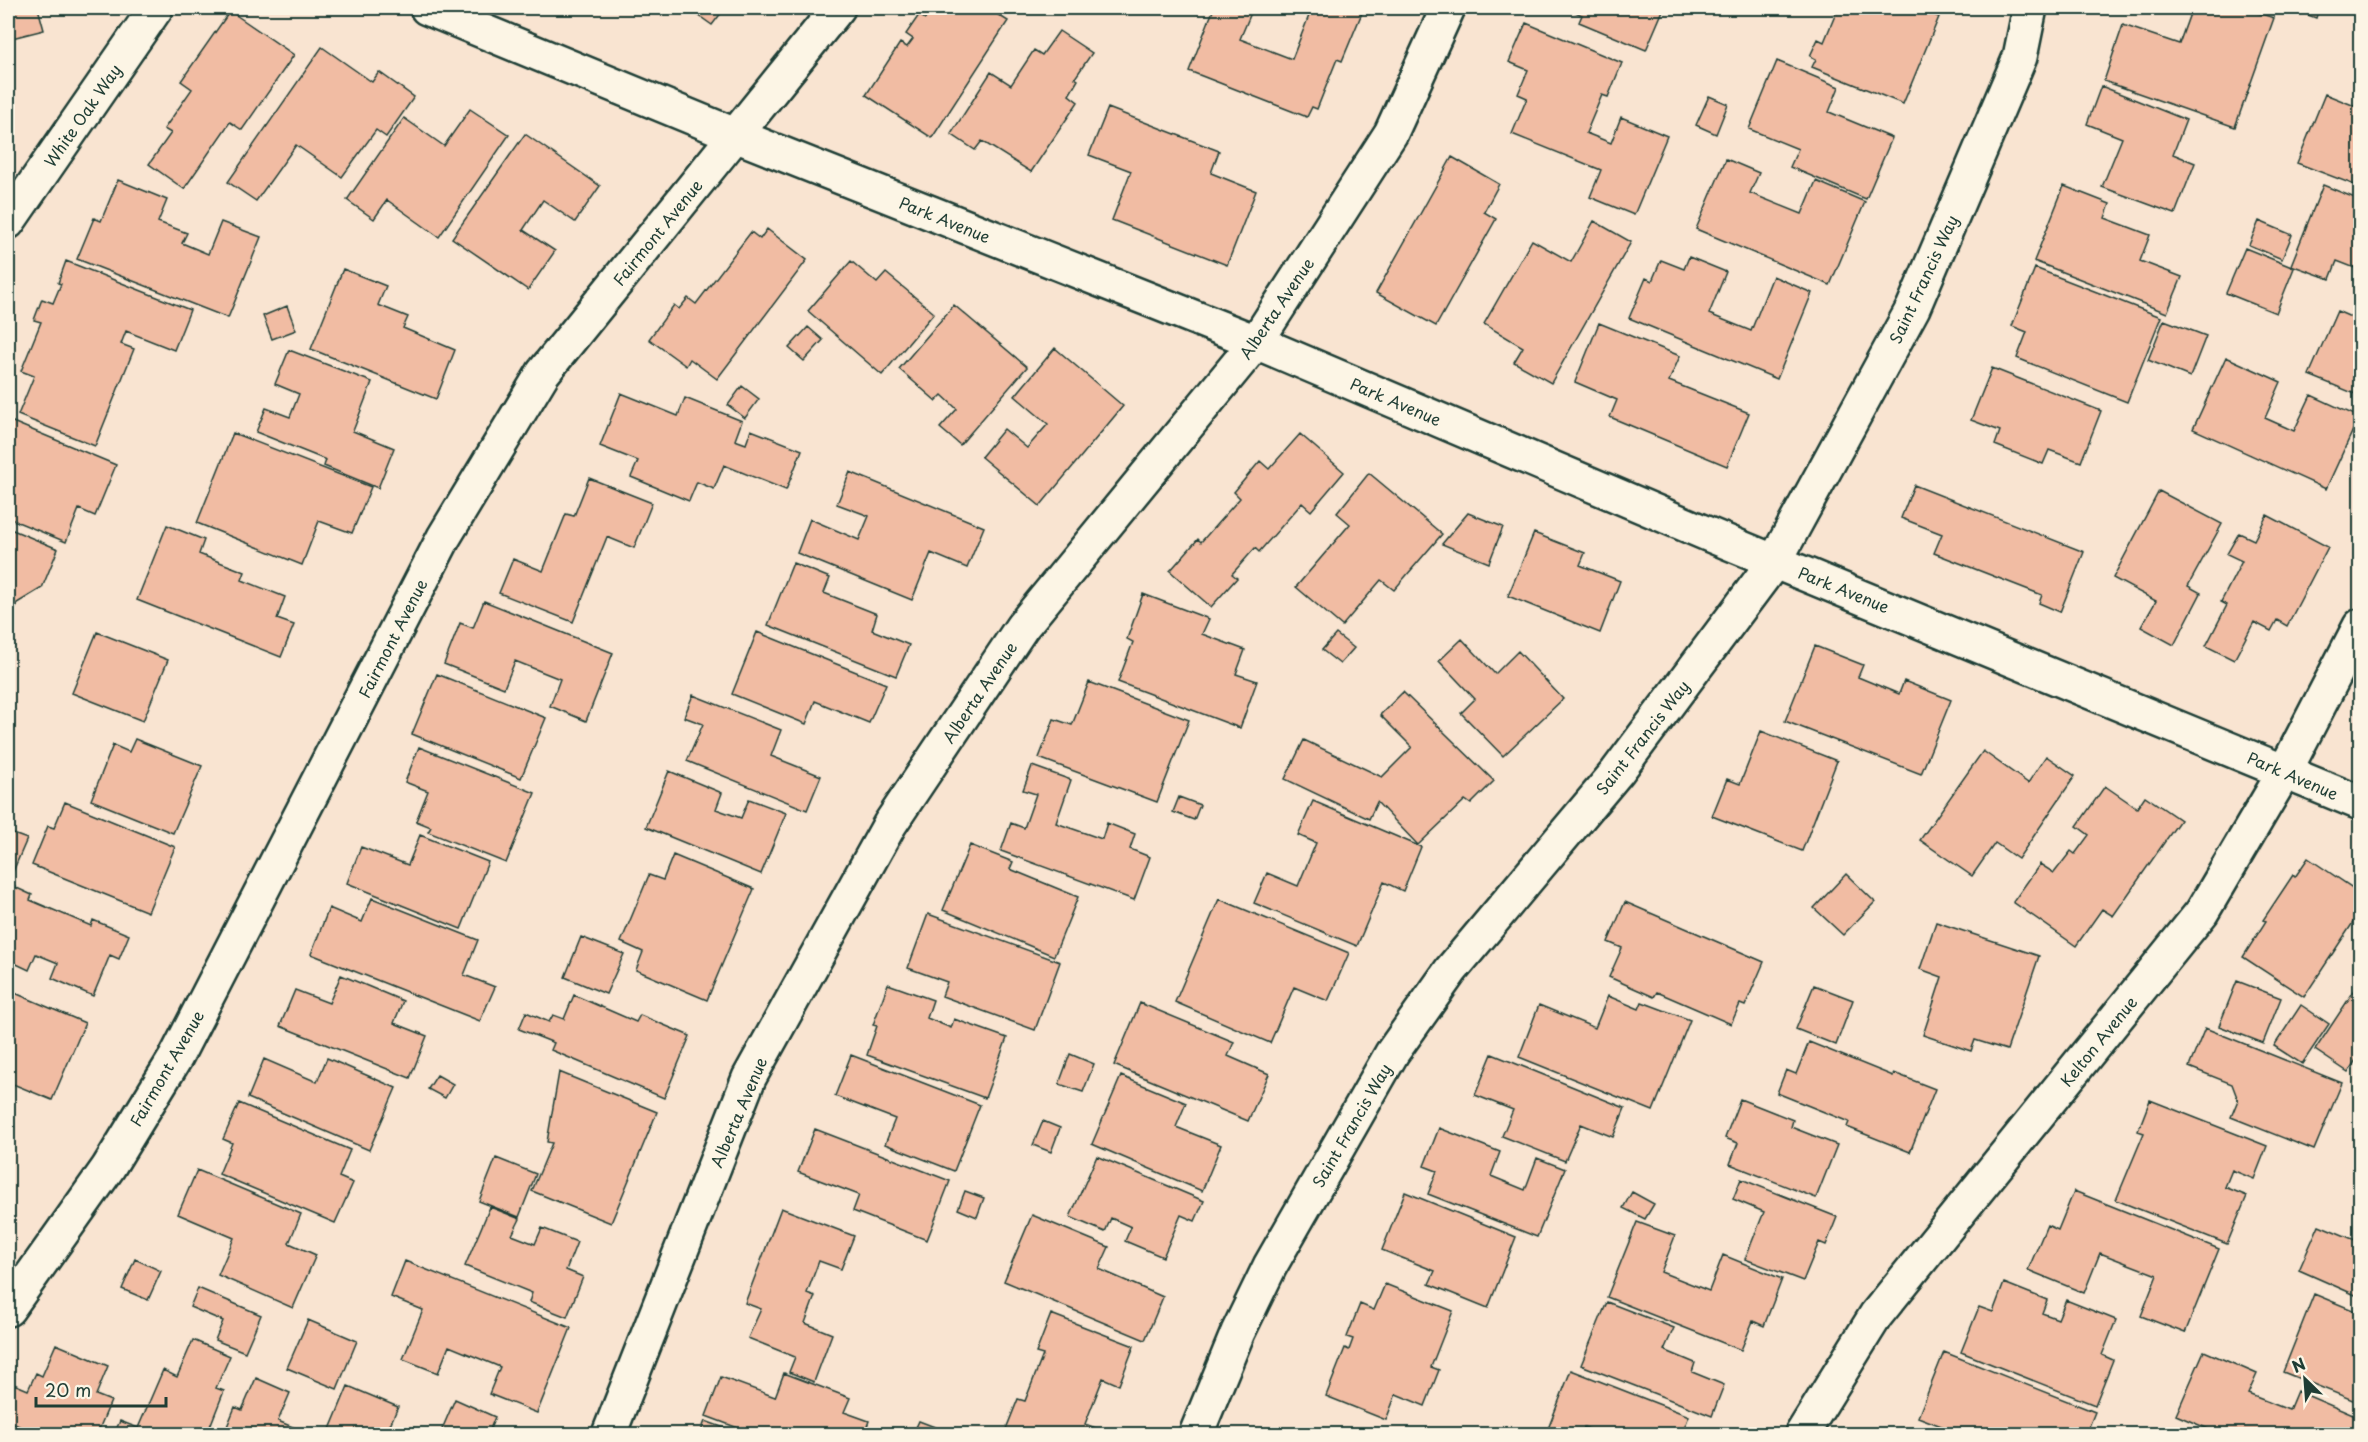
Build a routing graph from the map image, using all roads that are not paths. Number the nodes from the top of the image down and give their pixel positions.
1 (156, 8) edge
2 (427, 8) edge
3 (838, 8) edge
4 (1448, 8) edge
5 (2030, 8) edge
6 (735, 135) junction
7 (8, 222) edge
8 (1256, 342) junction
9 (1775, 561) junction
10 (2361, 626) edge
11 (2285, 771) junction
12 (2361, 803) edge
13 (8, 1309) edge
14 (609, 1434) edge
15 (1196, 1434) edge
16 (1802, 1434) edge

1 - 7 street, White Oak Way
2 - 6 street, Park Avenue
3 - 6 street, Fairmont Avenue
4 - 8 street, Alberta Avenue
5 - 9 street, Saint Francis Way
6 - 8 street, Park Avenue
6 - 13 street, Fairmont Avenue
8 - 9 street, Park Avenue
8 - 14 street, Alberta Avenue
9 - 11 street, Park Avenue
9 - 15 street, Saint Francis Way
10 - 11 street, Kelton Avenue
11 - 12 street, Park Avenue
11 - 16 street, Kelton Avenue

